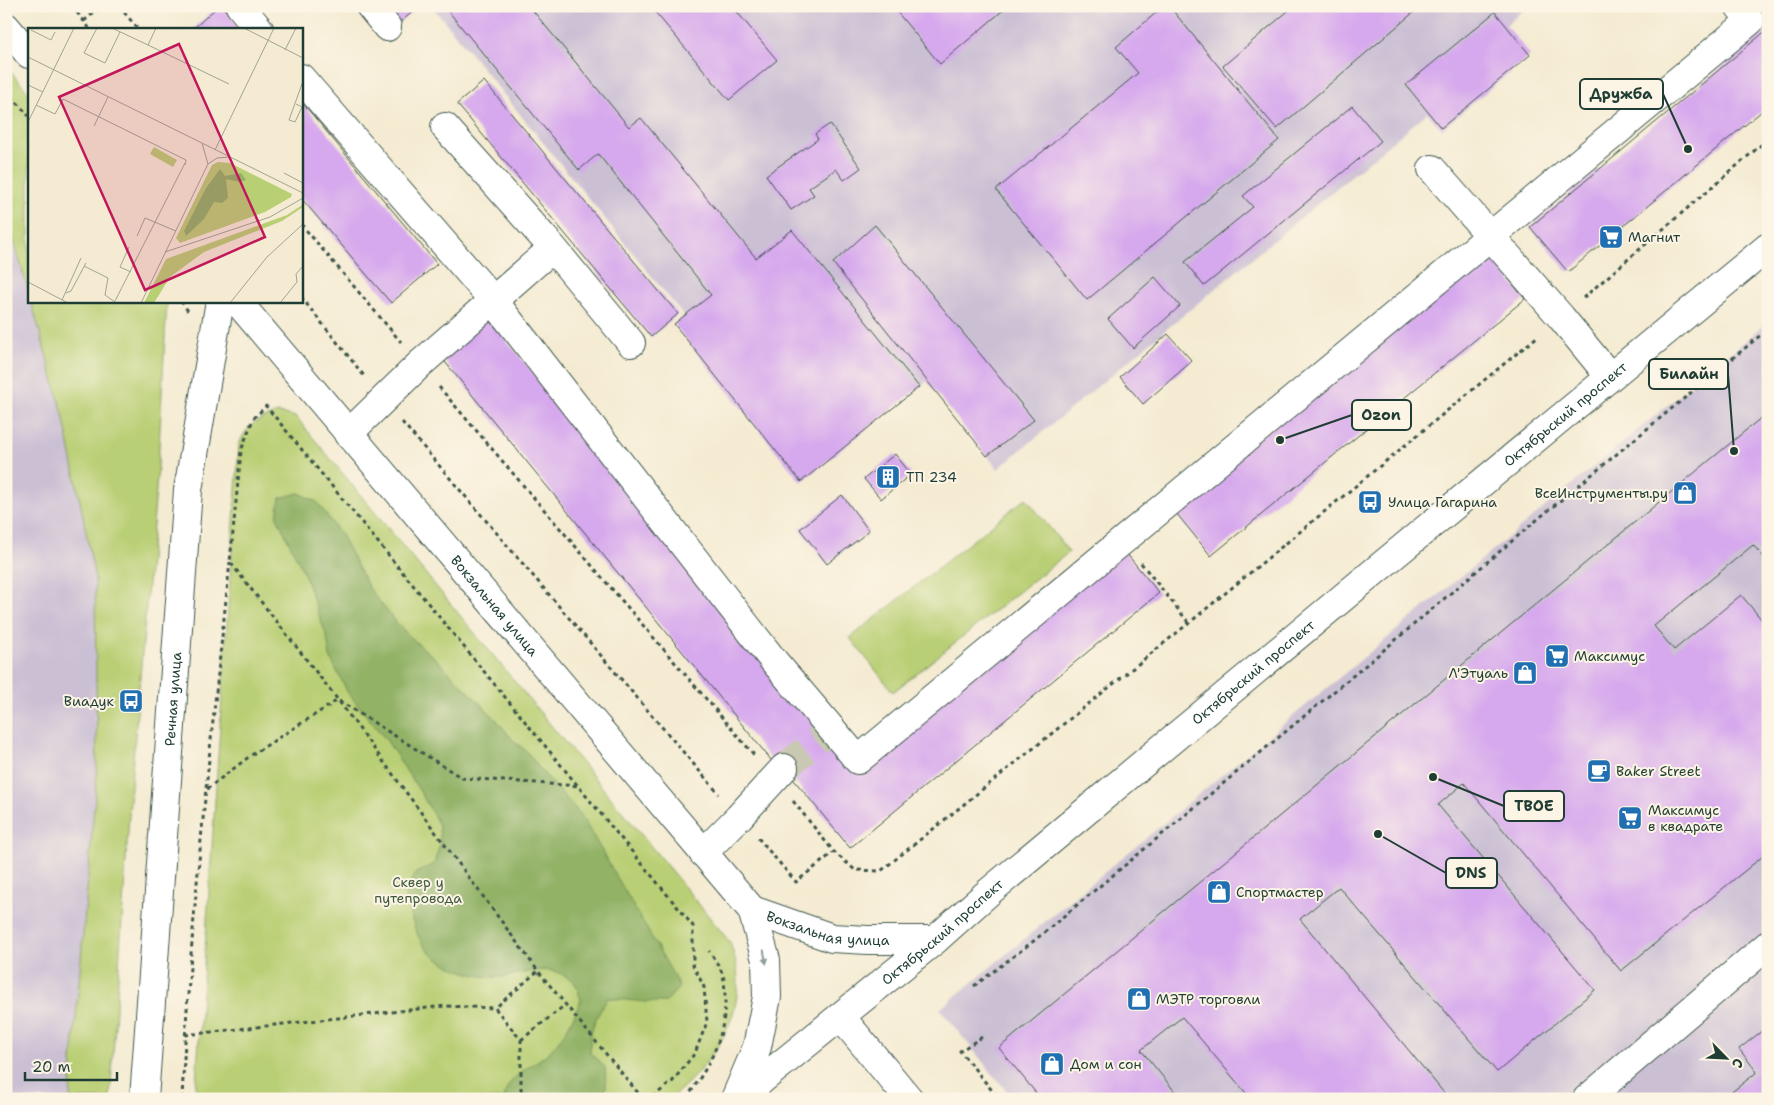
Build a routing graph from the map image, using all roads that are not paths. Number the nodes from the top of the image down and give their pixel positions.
1 (240, 6) edge
2 (370, 6) edge
3 (1739, 6) edge
4 (6, 27) edge
5 (387, 27) dead end
6 (258, 28) edge
7 (28, 53) edge
8 (302, 79) edge
9 (445, 127) dead end
10 (1432, 169) dead end
11 (1491, 236) junction
12 (1768, 247) edge
13 (553, 248) junction
14 (493, 300) junction
15 (220, 302) edge
16 (238, 302) edge
17 (631, 343) dead end
18 (1610, 377) junction
19 (348, 434) junction
20 (779, 773) tunnel mouth
21 (703, 853) junction
22 (752, 910) junction
23 (935, 940) junction
24 (1768, 945) edge
25 (840, 1017) junction
26 (144, 1099) edge
27 (736, 1099) edge
28 (909, 1099) edge
29 (1587, 1099) edge

1 - 6 main road
2 - 5 main road
3 - 11 main road
4 - 7 main road
8 - 14 main road
9 - 13 main road
10 - 11 main road
11 - 14 main road
11 - 18 main road
12 - 18 main road, Октябрьский проспект
13 - 14 main road
13 - 17 main road
14 - 19 main road
15 - 26 main road, Речная улица
16 - 19 main road, Вокзальная улица
18 - 23 main road, Октябрьский проспект
19 - 21 main road, Вокзальная улица
20 - 21 main road
21 - 22 main road, Вокзальная улица
22 - 23 main road, Вокзальная улица
22 -> 27 main road, Вокзальная улица
23 - 25 main road, Октябрьский проспект
24 - 29 main road
25 - 27 main road, Октябрьский проспект
25 - 28 main road

